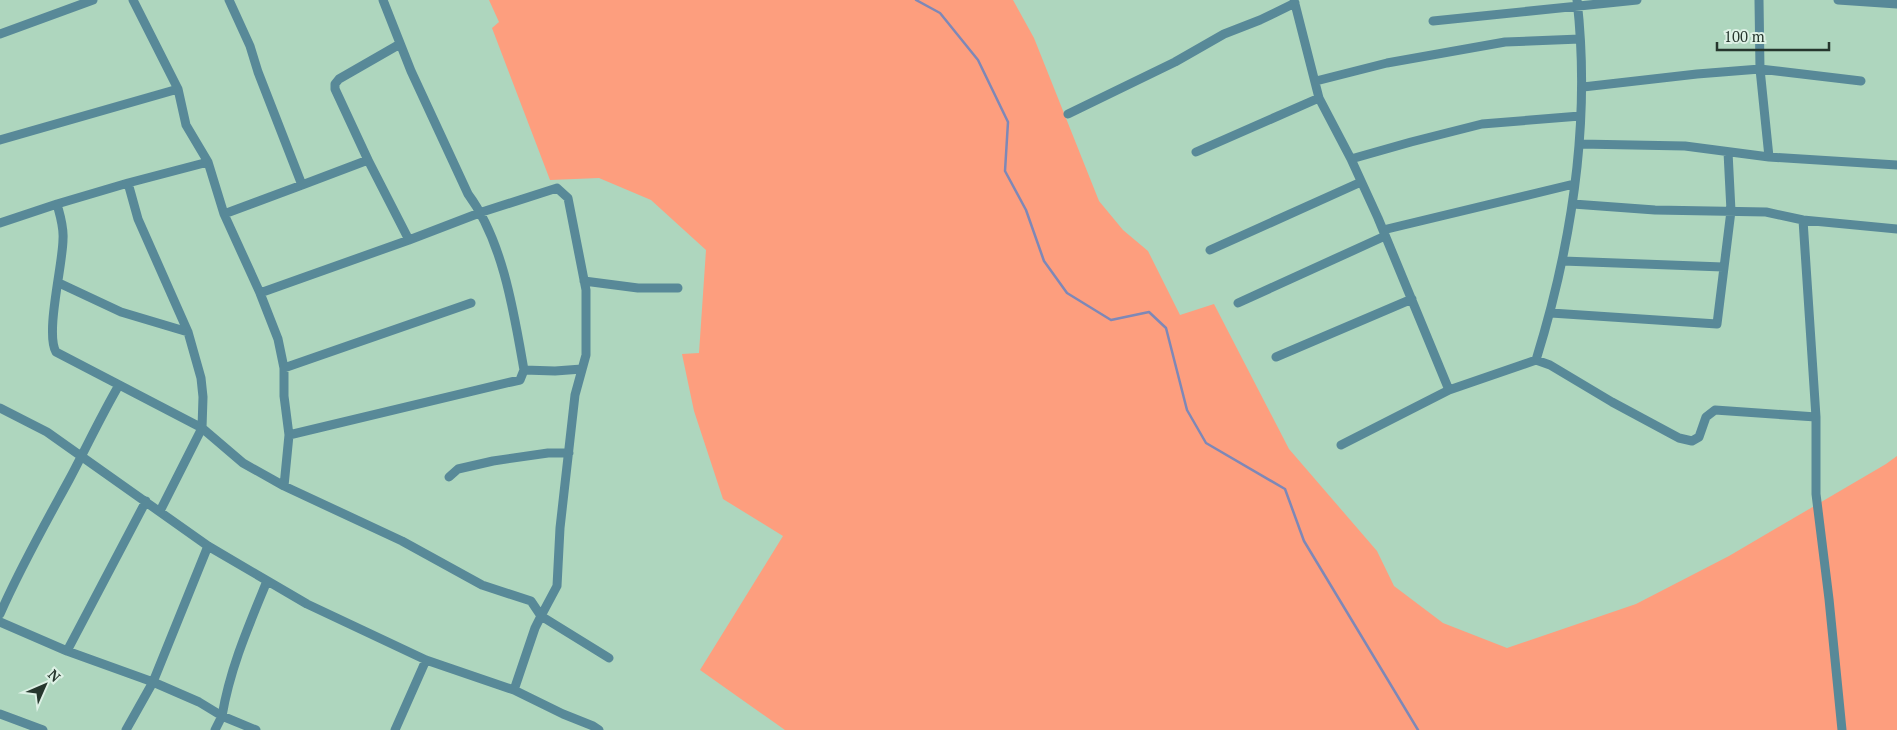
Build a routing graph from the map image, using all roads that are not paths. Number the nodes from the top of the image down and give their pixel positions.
1 (93, 0) edge
2 (133, 0) edge
3 (229, 0) edge
4 (383, 0) edge
5 (1637, 0) edge
6 (1759, 0) edge
7 (1838, 0) edge
8 (1294, 2) edge
9 (1578, 3) edge
10 (1897, 4) edge
11 (1433, 21) dead end
12 (0, 34) edge
13 (1580, 39) junction
14 (400, 44) junction
15 (1760, 69) junction
16 (1316, 81) junction
17 (1861, 81) dead end
18 (1583, 87) junction
19 (178, 89) junction
20 (1319, 98) junction
21 (1068, 114) dead end
22 (1580, 116) junction
23 (0, 140) edge
24 (1580, 144) junction
25 (1196, 152) dead end
26 (1728, 152) junction
27 (1769, 157) junction
28 (1351, 159) junction
29 (368, 160) junction
30 (208, 162) junction
31 (1897, 165) edge
32 (1361, 182) junction
33 (128, 183) junction
34 (1574, 184) junction
35 (302, 185) junction
36 (57, 204) junction
37 (1574, 204) junction
38 (1731, 210) junction
39 (482, 212) junction
40 (224, 214) junction
41 (1802, 220) junction
42 (0, 223) edge
43 (1897, 228) edge
44 (1384, 233) junction
45 (409, 240) junction
46 (1210, 250) dead end
47 (1562, 261) junction
48 (1723, 267) junction
49 (584, 281) junction
50 (59, 283) junction
51 (678, 288) dead end
52 (260, 294) junction
53 (1412, 299) junction
54 (1238, 303) dead end
55 (471, 304) dead end
56 (1550, 313) junction
57 (188, 332) junction
58 (1276, 357) dead end
59 (1536, 360) junction
60 (284, 368) junction
61 (582, 369) junction
62 (524, 370) junction
63 (119, 385) junction
64 (1449, 390) junction
65 (0, 408) edge
66 (1816, 417) junction
67 (202, 428) junction
68 (289, 435) junction
69 (1341, 445) dead end
70 (569, 453) junction
71 (82, 456) junction
72 (449, 477) dead end
73 (284, 486) junction
74 (146, 501) junction
75 (160, 511) junction
76 (208, 546) junction
77 (267, 581) junction
78 (0, 614) edge
79 (541, 616) junction
80 (0, 622) edge
81 (66, 651) junction
82 (609, 658) dead end
83 (426, 660) junction
84 (153, 682) junction
85 (514, 690) junction
86 (0, 714) edge
87 (222, 716) junction
88 (43, 730) edge
89 (126, 730) edge
90 (214, 730) edge
91 (256, 730) edge
92 (395, 730) edge
93 (599, 730) edge
94 (1842, 730) edge

1 - 12 street
2 - 19 street
3 - 35 street
4 - 14 street
5 - 9 street
6 - 15 street
7 - 10 street
8 - 16 street
8 - 21 street
9 - 11 street
9 - 13 street
13 - 16 street
13 - 18 street
14 - 29 street
14 - 39 street
15 - 17 street
15 - 18 street
15 - 27 street
16 - 20 street
18 - 22 street
19 - 23 street
19 - 30 street
20 - 25 street
20 - 28 street
22 - 24 street
22 - 28 street
24 - 26 street
24 - 34 street
26 - 27 street
26 - 38 street
27 - 31 street
28 - 32 street
29 - 35 street
29 - 45 street
30 - 33 street
30 - 40 street
32 - 44 street
32 - 46 street
33 - 36 street
33 - 57 street
34 - 37 street
34 - 44 street
35 - 40 street
36 - 42 street
36 - 50 street
37 - 38 street
37 - 47 street
38 - 41 street
38 - 48 street
39 - 45 street
39 - 49 street
39 - 62 street
40 - 52 street
41 - 43 street
41 - 66 street
44 - 53 street
44 - 54 street
45 - 52 street
47 - 48 street
47 - 56 street
48 - 56 street
49 - 51 street
49 - 61 street
50 - 57 street
50 - 63 street
52 - 60 street
53 - 58 street
53 - 64 street
55 - 60 street
56 - 59 street
57 - 67 street
59 - 64 street
59 - 66 street
60 - 68 street
61 - 62 street
61 - 70 street
62 - 68 street
63 - 67 street
63 - 71 street
64 - 69 street
65 - 71 street
66 - 94 street
67 - 73 street
67 - 75 street
68 - 73 street
70 - 72 street
70 - 79 street
71 - 74 street
71 - 78 street
73 - 79 street
74 - 75 street
74 - 81 street
75 - 76 street
76 - 77 street
76 - 84 street
77 - 83 street
77 - 87 street
79 - 82 street
79 - 85 street
80 - 81 street
81 - 84 street
83 - 85 street
83 - 92 street
84 - 87 street
84 - 89 street
85 - 93 street
86 - 88 street
87 - 90 street
87 - 91 street

